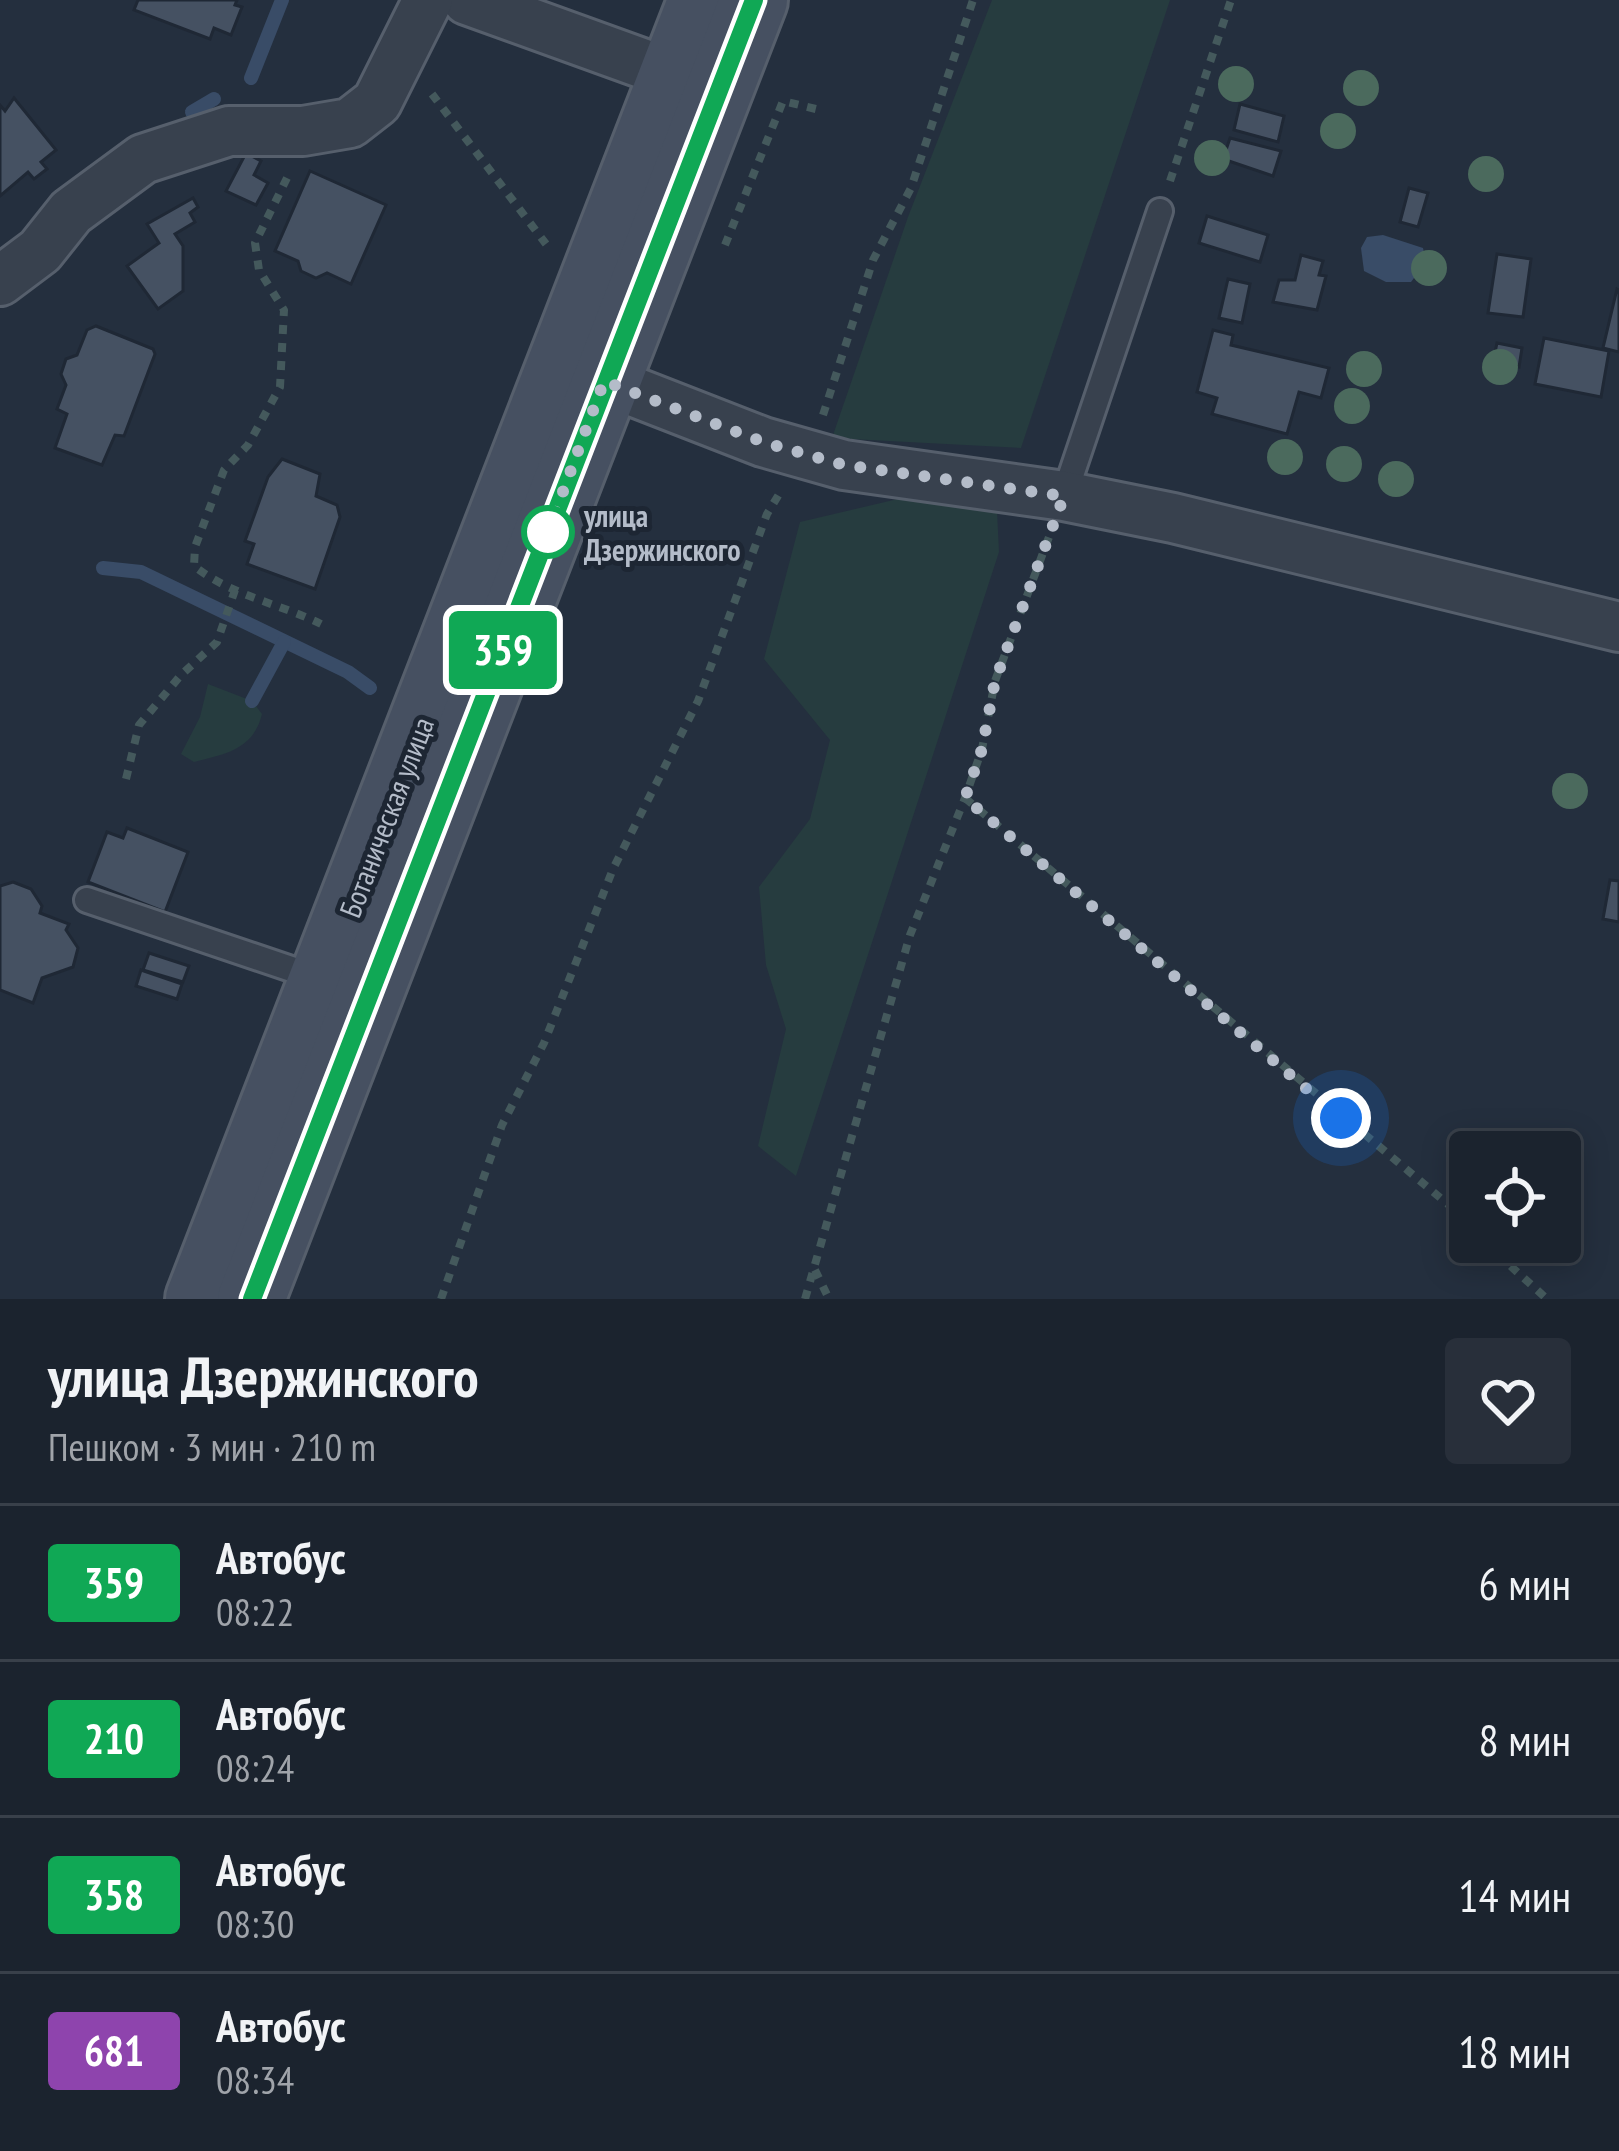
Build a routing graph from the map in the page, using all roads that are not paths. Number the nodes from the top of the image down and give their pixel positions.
1 (428, 0) edge
2 (467, 0) edge
3 (701, 0) edge
4 (754, 0) edge
5 (696, 82) junction
6 (1160, 212) road end
7 (0, 281) edge
8 (582, 372) junction
9 (1064, 496) junction
10 (1619, 627) edge
11 (87, 900) dead end
12 (323, 980) junction
13 (199, 1299) edge
14 (251, 1299) edge

1 - 7 street
2 - 5 street
3 - 5 street, Ботаническая улица
4 - 5 street, Ботаническая улица
5 - 8 street, Ботаническая улица
6 - 9 lane
8 - 9 street
8 - 12 street, Ботаническая улица
8 - 14 street, Ботаническая улица
9 - 10 street
11 - 12 lane
12 - 13 street, Ботаническая улица

